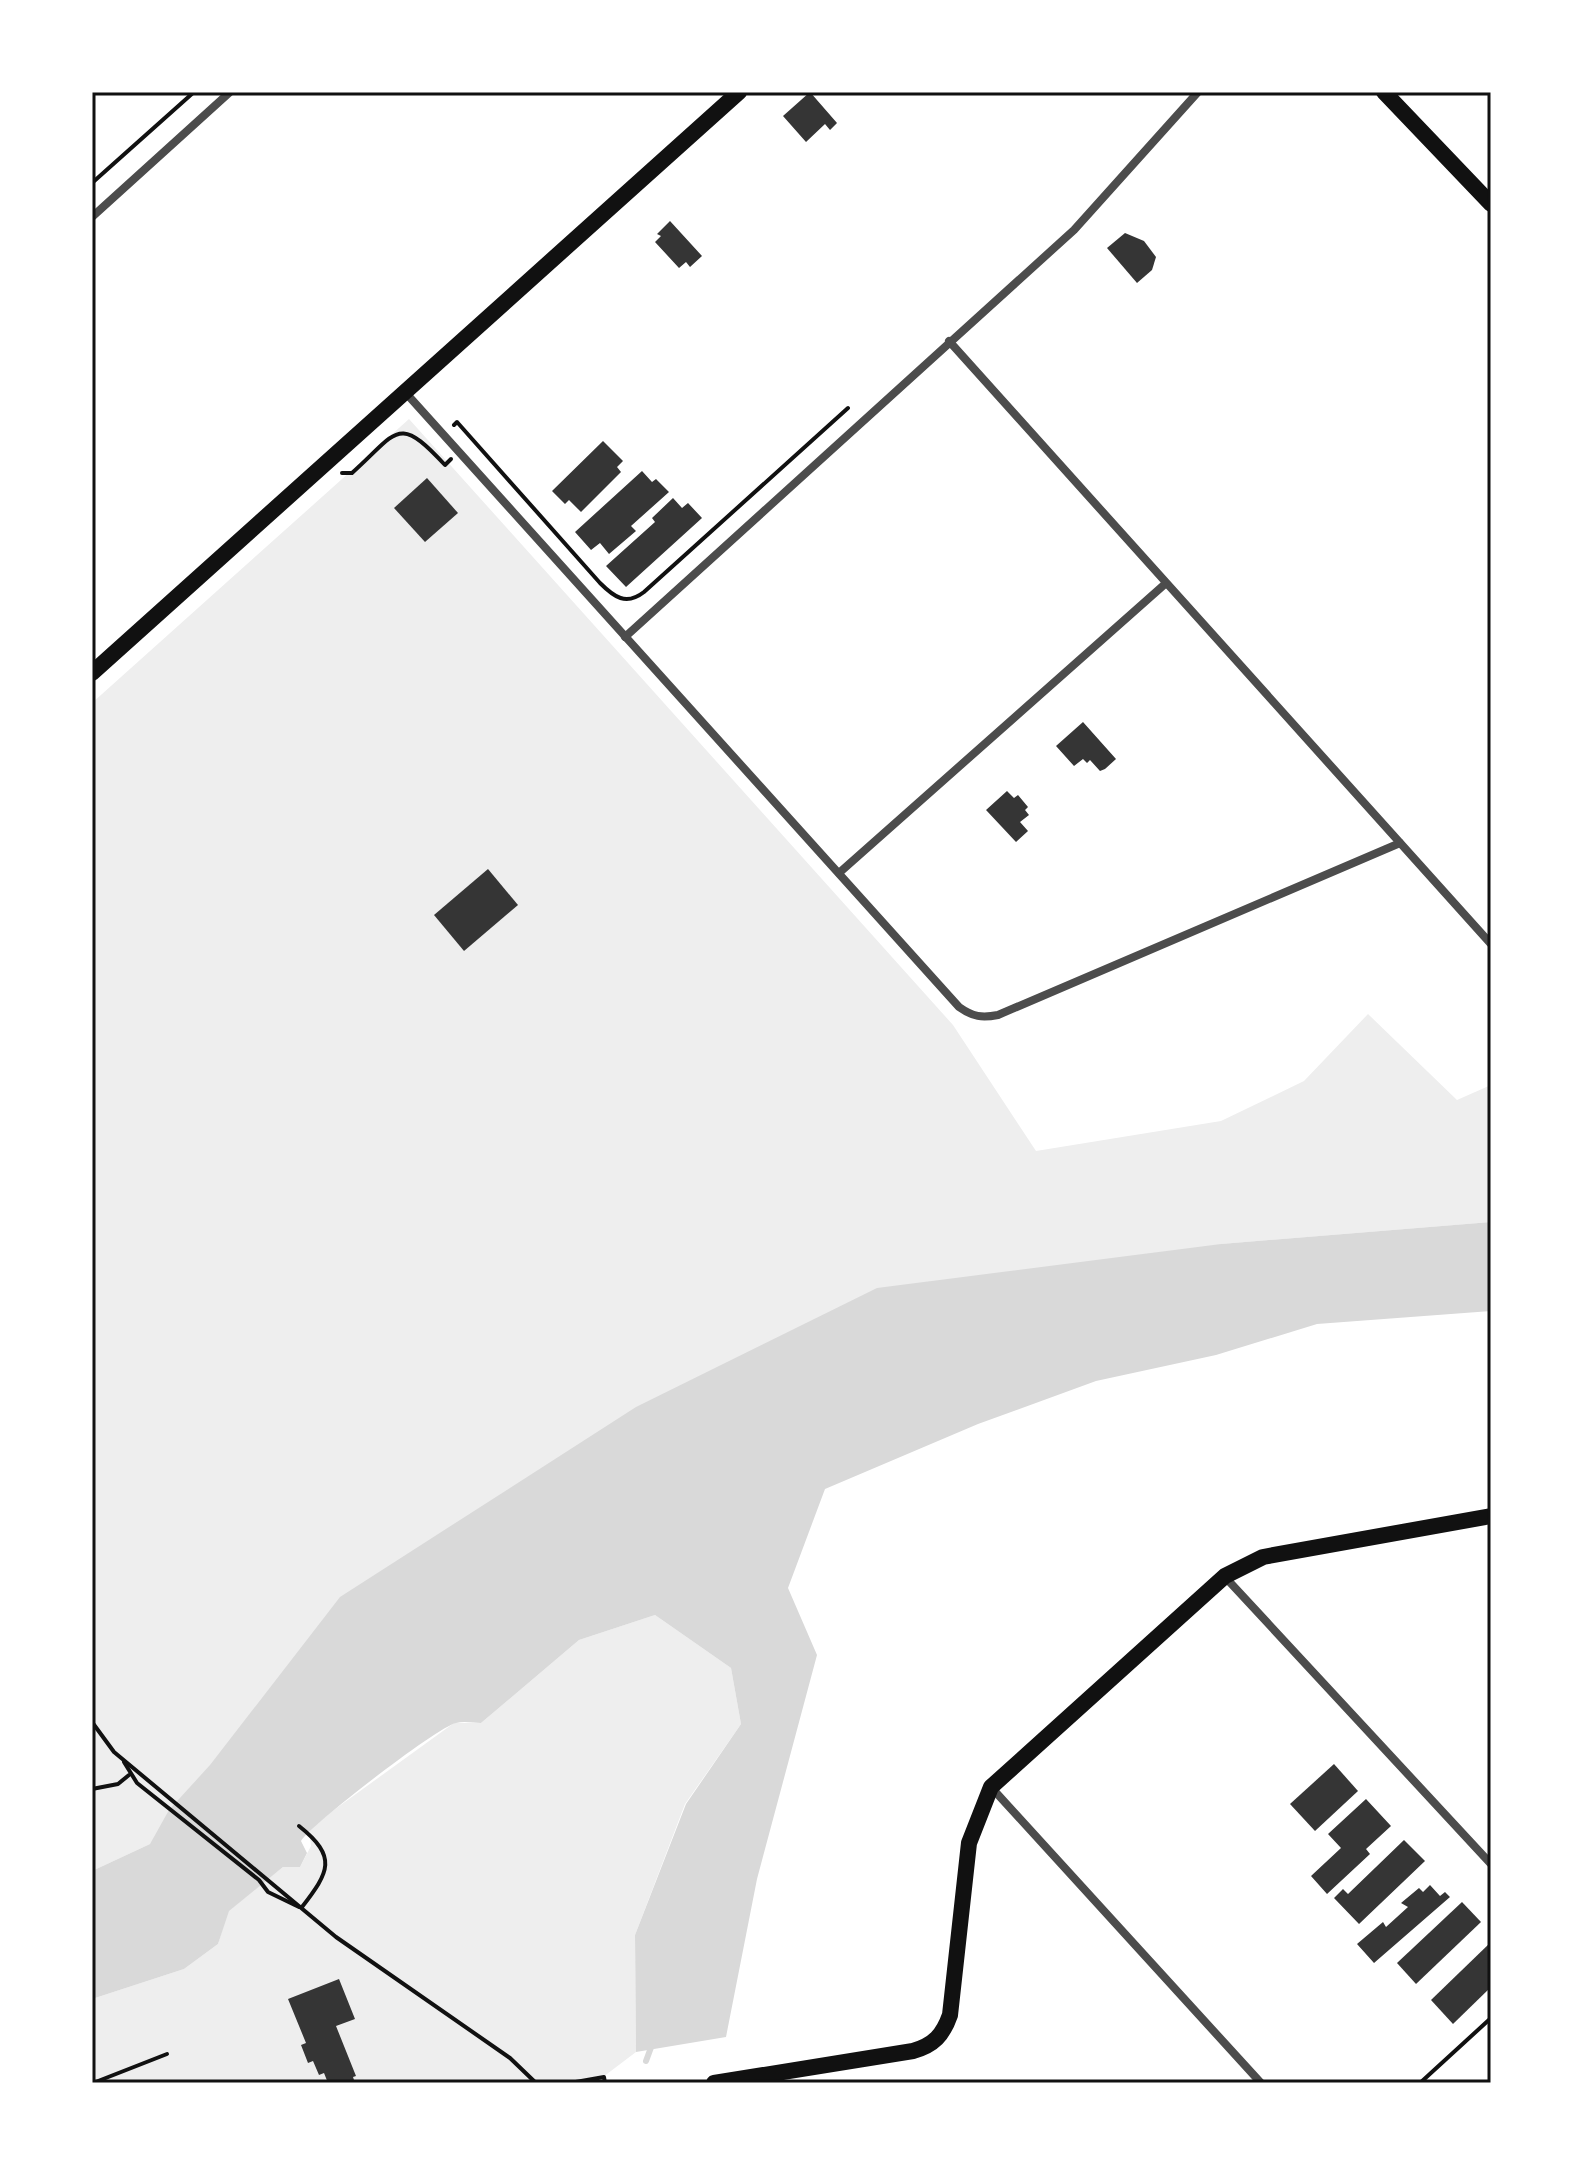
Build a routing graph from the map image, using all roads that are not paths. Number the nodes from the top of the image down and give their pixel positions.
1 (230, 92) edge
2 (739, 92) edge
3 (1198, 92) edge
4 (1384, 92) edge
5 (1491, 204) edge
6 (92, 217) edge
7 (949, 341) junction
8 (404, 392) junction
9 (1165, 584) junction
10 (625, 637) junction
11 (92, 673) edge
12 (1400, 843) junction
13 (839, 873) junction
14 (1491, 944) edge
15 (1491, 1516) edge
16 (1225, 1576) junction
17 (991, 1787) junction
18 (1491, 1864) edge
19 (714, 2083) edge
20 (1261, 2083) edge

1 - 6 street
2 - 8 main road
3 - 7 street
4 - 5 main road
7 - 9 street
7 - 10 street
8 - 10 street
8 - 11 main road
9 - 12 street
9 - 13 street
10 - 13 street
12 - 13 street
12 - 14 street
15 - 16 main road
16 - 17 main road
16 - 18 street
17 - 19 main road
17 - 20 street

